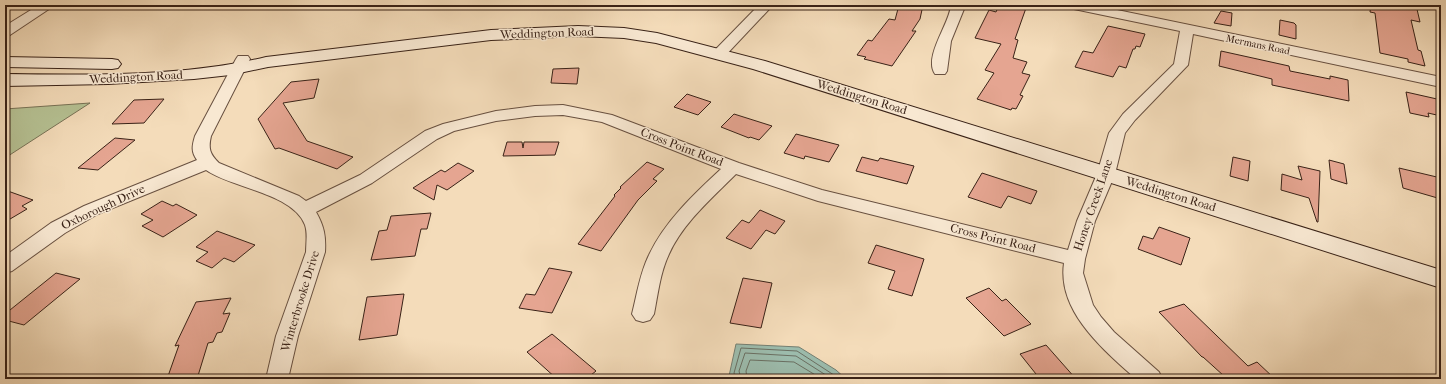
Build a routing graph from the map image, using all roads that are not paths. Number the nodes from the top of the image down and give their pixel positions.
1 (48, 5) edge
2 (766, 5) edge
3 (958, 5) edge
4 (1074, 5) edge
5 (1187, 29) junction
6 (5, 32) edge
7 (719, 54) junction
8 (5, 62) edge
9 (240, 64) junction
10 (940, 71) dead end
11 (5, 80) edge
12 (1441, 82) edge
13 (209, 162) junction
14 (733, 166) junction
15 (1106, 174) junction
16 (304, 210) junction
17 (1074, 259) junction
18 (5, 266) edge
19 (1441, 279) edge
20 (643, 314) dead end
21 (277, 379) edge
22 (1151, 379) edge

1 - 6 street
2 - 7 street
3 - 10 street
4 - 5 street, Mermans Road
5 - 12 street, Mermans Road
5 - 15 street, Honey Creek Lane
7 - 9 main road, Weddington Road
7 - 15 main road, Weddington Road
8 - 9 main road, Weddington Road
9 - 11 main road, Weddington Road
9 - 13 street
13 - 16 street, Winterbrooke Drive
13 - 18 street, Oxborough Drive
14 - 16 street, Cross Point Road
14 - 17 street, Cross Point Road
14 - 20 street
15 - 17 street, Honey Creek Lane
15 - 19 main road, Weddington Road
16 - 21 street, Winterbrooke Drive
17 - 22 street, Honey Creek Lane

